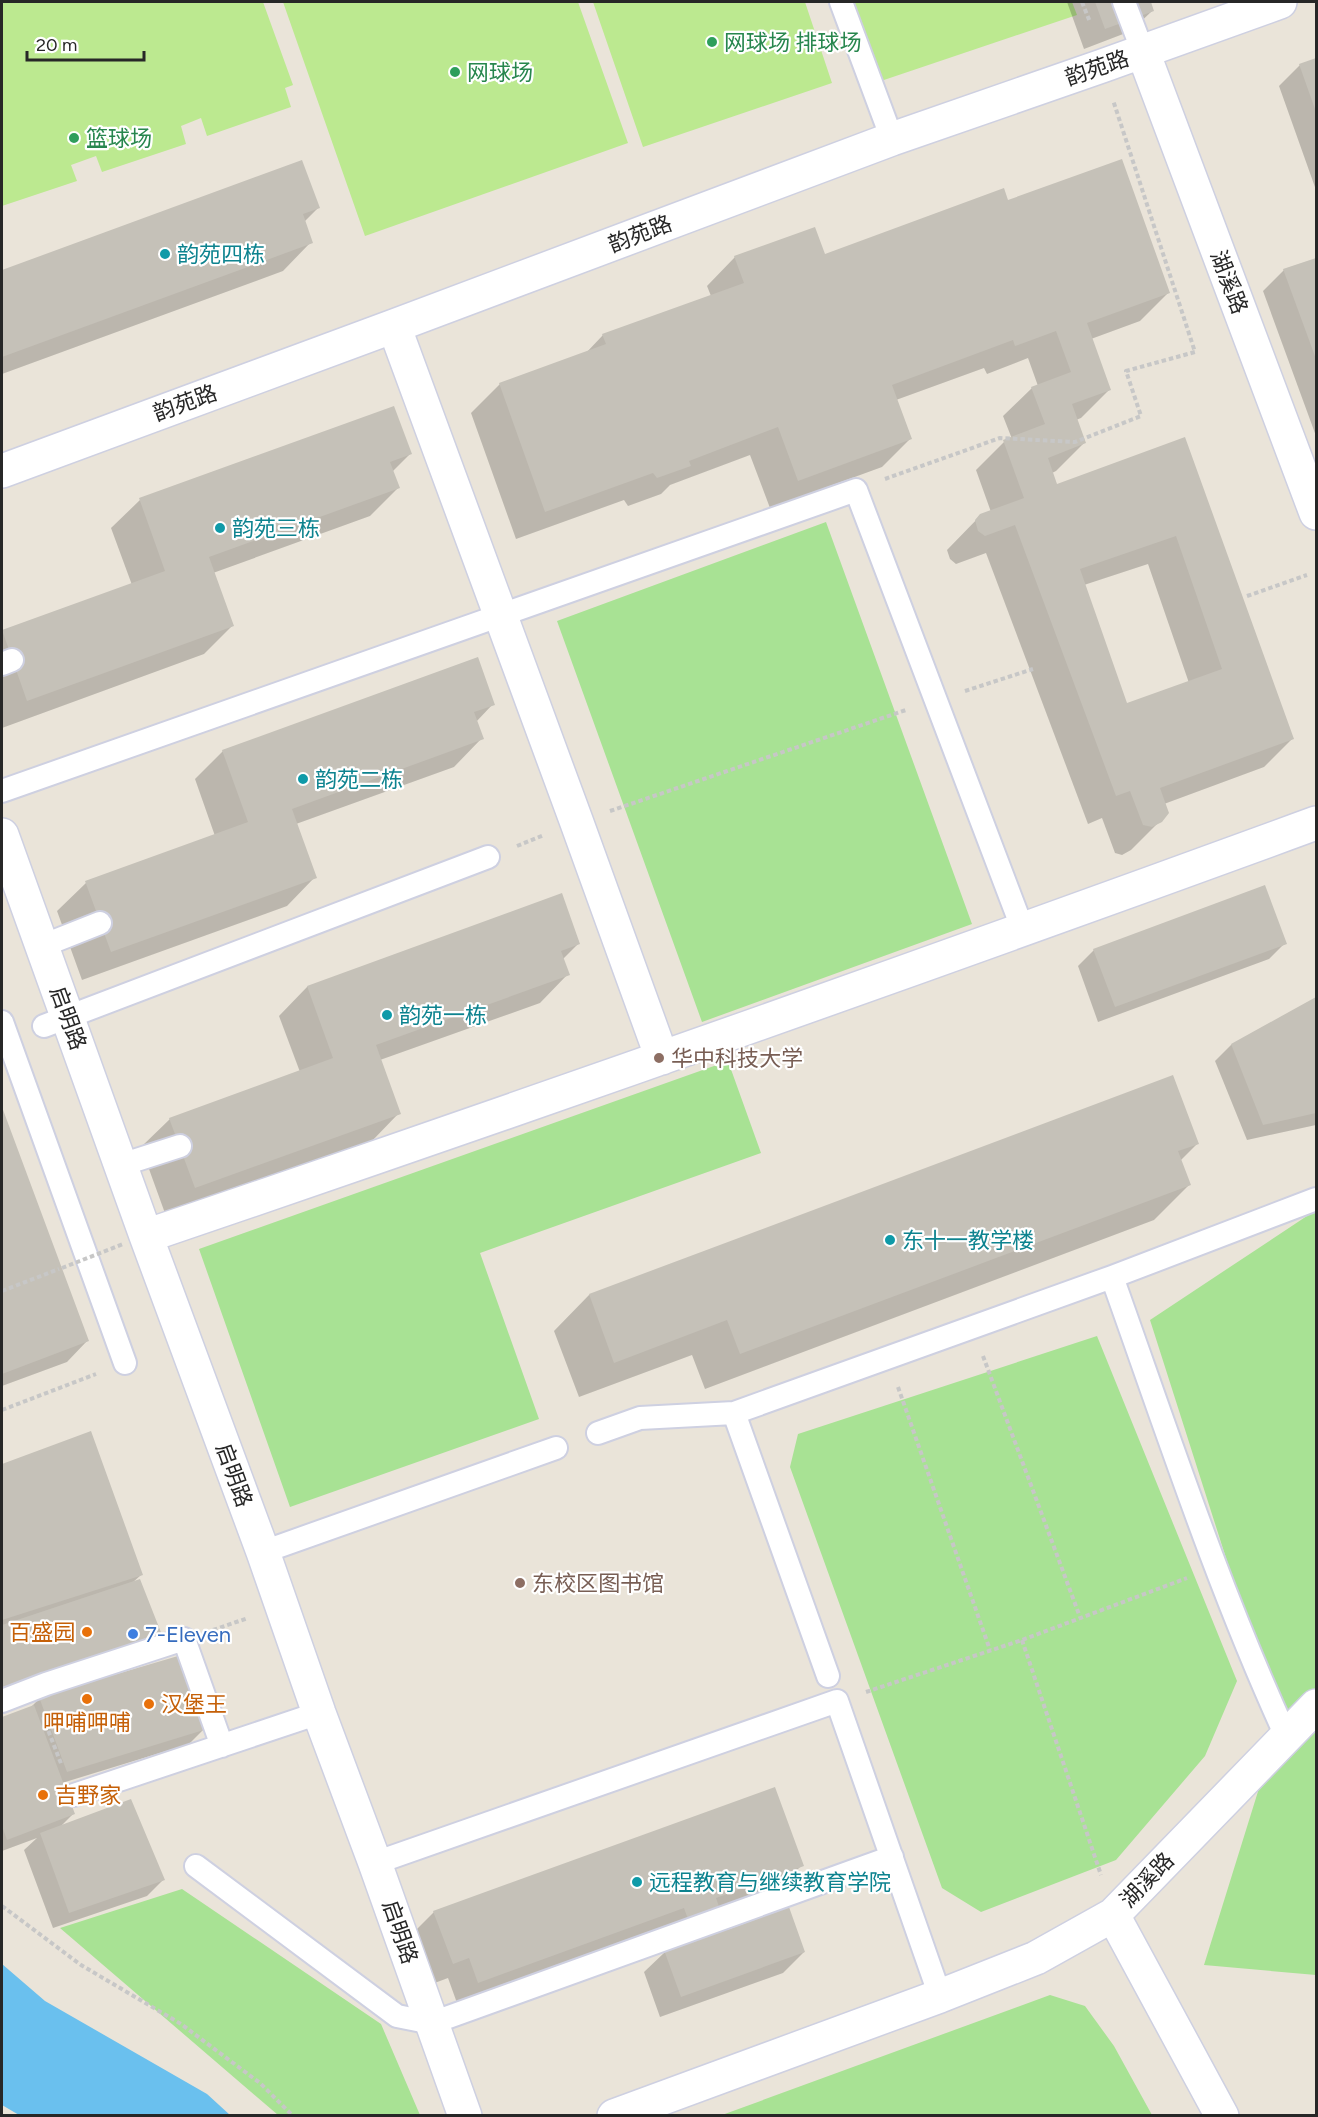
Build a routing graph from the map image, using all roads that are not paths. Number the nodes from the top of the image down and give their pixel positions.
1 (841, 2) edge
2 (1280, 2) edge
3 (1127, 10) edge
4 (1143, 52) junction
5 (892, 139) junction
6 (394, 326) junction
7 (2, 471) edge
8 (1310, 474) edge
9 (1317, 513) edge
10 (501, 615) junction
11 (2, 791) edge
12 (1317, 823) edge
13 (2, 835) edge
14 (488, 857) road end
15 (100, 923) dead end
16 (1023, 930) junction
17 (42, 946) junction
18 (2, 1022) edge
19 (55, 1022) junction
20 (662, 1058) junction
21 (180, 1146) dead end
22 (121, 1165) junction
23 (1317, 1199) edge
24 (134, 1240) junction
25 (1112, 1277) junction
26 (125, 1363) dead end
27 (734, 1413) junction
28 (598, 1433) dead end
29 (556, 1448) dead end
30 (263, 1552) junction
31 (828, 1676) dead end
32 (2, 1701) edge
33 (1317, 1706) edge
34 (318, 1713) junction
35 (1287, 1738) junction
36 (222, 1746) junction
37 (74, 1795) road end
38 (892, 1857) junction
39 (375, 1863) junction
40 (196, 1866) dead end
41 (1113, 1915) junction
42 (940, 1996) junction
43 (432, 2023) junction
44 (465, 2115) edge
45 (614, 2115) edge
46 (1222, 2115) edge

1 - 5 lane
2 - 4 street, 韵苑路
3 - 4 lane
4 - 5 street, 韵苑路
4 - 8 street, 湖溪路
5 - 6 street, 韵苑路
6 - 7 street, 韵苑路
6 - 10 street
8 - 9 street, 湖溪路
10 - 11 lane
10 - 16 lane
10 - 20 street
12 - 16 street
13 - 17 street, 启明路
14 - 19 lane
15 - 17 lane
16 - 20 street
17 - 19 street, 启明路
18 - 26 lane
19 - 22 street, 启明路
20 - 24 street
21 - 22 lane
22 - 24 street, 启明路
23 - 25 lane
24 - 30 street, 启明路
25 - 27 lane
25 - 35 lane
27 - 28 lane
27 - 31 lane
29 - 30 lane
30 - 34 street, 启明路
32 - 36 lane
33 - 35 street, 湖溪路
34 - 36 lane
34 - 39 street, 启明路
35 - 41 street, 湖溪路
36 - 37 lane
38 - 39 lane
38 - 42 lane
38 - 43 lane
39 - 43 street, 启明路
40 - 43 lane
41 - 42 street
41 - 46 street, 湖溪路
42 - 45 street
43 - 44 street, 启明路

